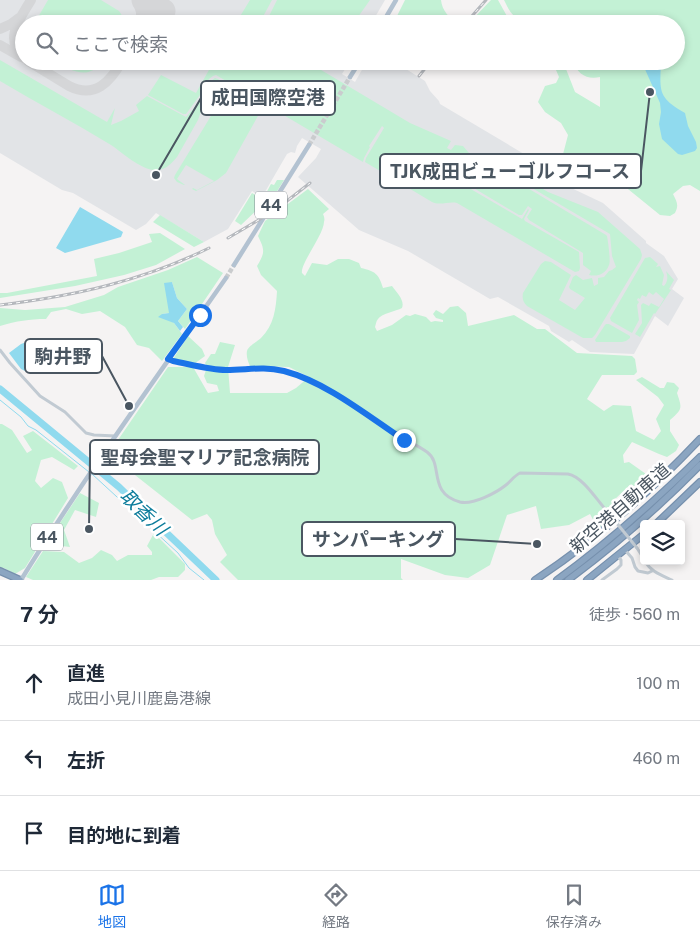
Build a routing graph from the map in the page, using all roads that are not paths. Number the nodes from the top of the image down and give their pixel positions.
1 (396, 0) edge
2 (387, 15) edge
3 (354, 70) edge
4 (350, 77) tunnel mouth
5 (310, 145) tunnel mouth
6 (234, 266) tunnel mouth
7 (226, 278) tunnel mouth
8 (0, 350) edge
9 (168, 359) junction
10 (116, 436) junction
11 (700, 439) edge
12 (700, 457) edge
13 (700, 465) edge
14 (700, 482) edge
15 (660, 520) edge
16 (640, 537) edge
17 (625, 550) junction
18 (640, 553) edge
19 (618, 556) junction
20 (647, 565) edge
21 (0, 571) edge
22 (652, 571) junction
23 (591, 579) edge
24 (20, 580) edge
25 (535, 580) edge
26 (557, 580) edge
27 (568, 580) edge
28 (602, 580) edge
29 (672, 580) edge

1 - 2 main road
3 - 4 main road
5 - 6 main road, 44
7 - 9 main road, 44
8 - 10 street
9 - 10 main road, 44
9 - 18 street, bridge
10 - 24 main road, 44
11 - 25 highway
12 - 26 highway, 新空港自動車道
13 - 27 highway, 新空港自動車道
14 - 15 highway
16 - 17 highway
17 - 19 highway
17 - 22 street
19 - 23 highway
19 - 28 street
20 - 22 street
21 - 24 highway
22 - 29 street

